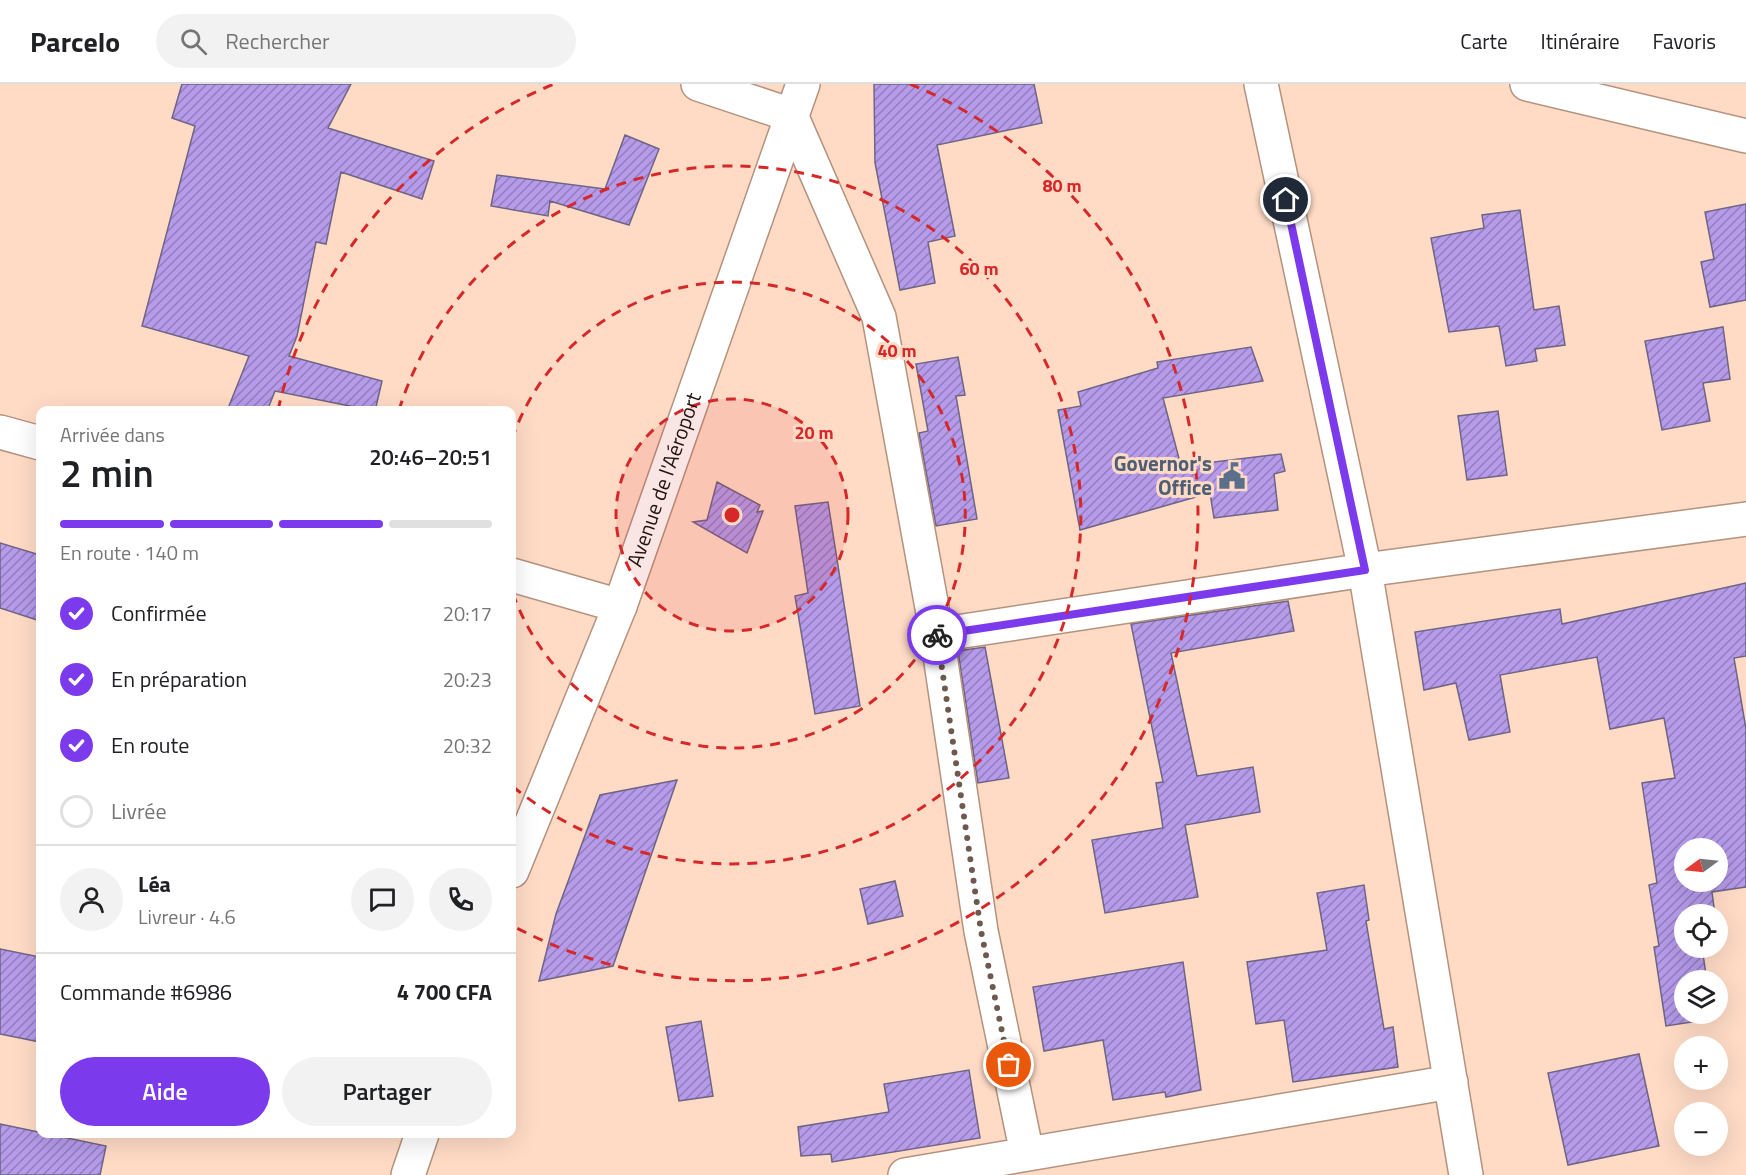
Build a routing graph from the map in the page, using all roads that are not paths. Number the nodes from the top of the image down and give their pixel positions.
1 (698, 84) edge
2 (803, 84) edge
3 (1261, 84) edge
4 (1527, 84) edge
5 (791, 115) junction
6 (1746, 136) edge
7 (0, 432) edge
8 (36, 442) edge
9 (1746, 519) edge
10 (1365, 570) junction
11 (516, 576) edge
12 (620, 606) junction
13 (937, 635) junction
14 (516, 861) edge
15 (1452, 1082) junction
16 (421, 1138) edge
17 (1027, 1154) junction
18 (408, 1175) edge
19 (905, 1175) edge
20 (1466, 1175) edge

1 - 5 street
2 - 5 street, Avenue de l'Aéroport
3 - 10 street
4 - 6 street
5 - 12 street, Avenue de l'Aéroport
5 - 13 street
7 - 8 street
9 - 10 street
10 - 13 street
10 - 15 street
11 - 12 street
12 - 14 street, Avenue de l'Aéroport
13 - 17 street
15 - 17 street
15 - 20 street
16 - 18 street
17 - 19 street

